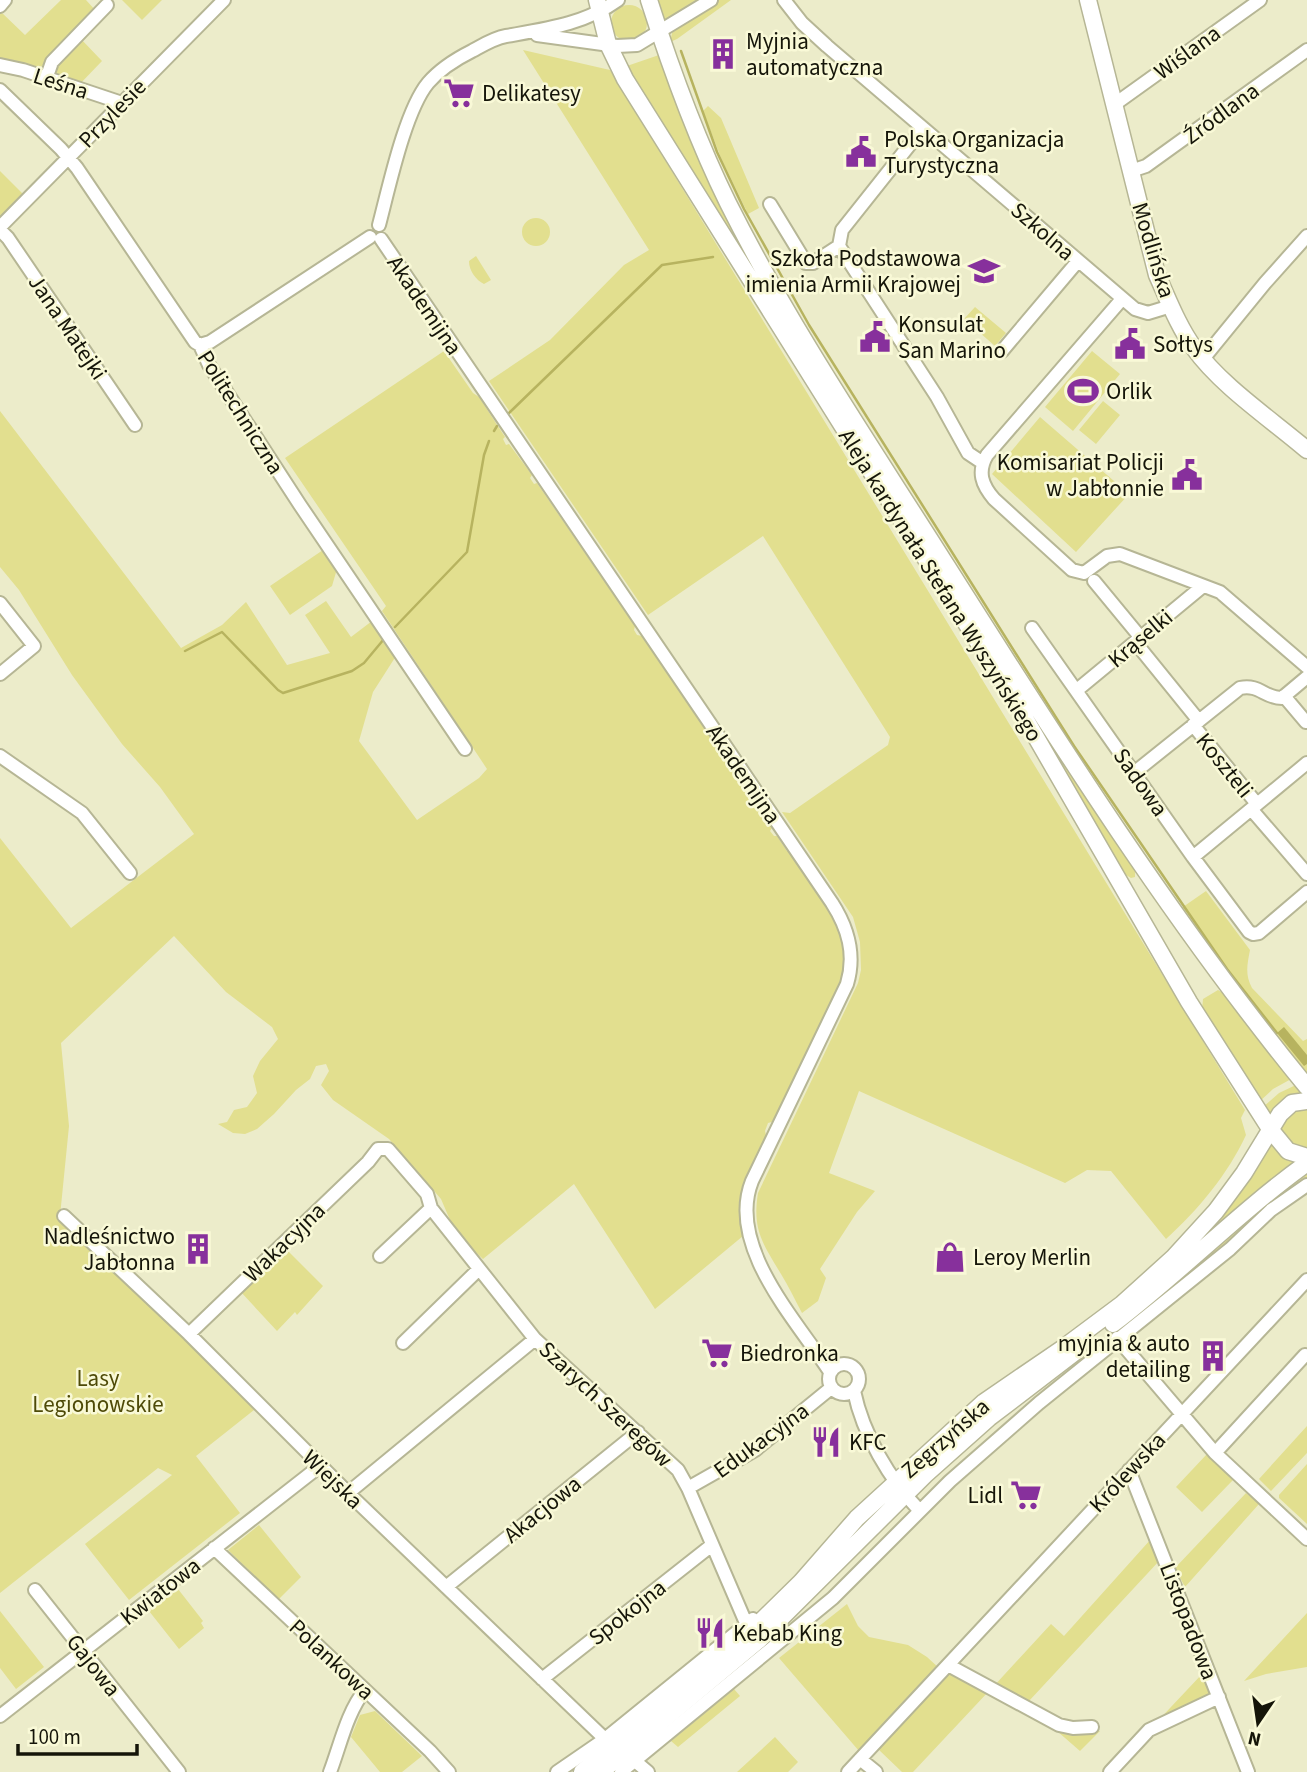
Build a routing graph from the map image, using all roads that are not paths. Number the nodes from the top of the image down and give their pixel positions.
1 (5, 0) edge
2 (224, 0) edge
3 (618, 0) edge
4 (649, 0) edge
5 (711, 0) edge
6 (784, 0) edge
7 (1088, 0) edge
8 (1260, 0) edge
9 (107, 5) dead end
10 (0, 6) edge
11 (598, 6) edge
12 (659, 33) junction
13 (530, 34) junction
14 (608, 44) junction
15 (1307, 50) edge
16 (0, 65) edge
17 (46, 79) junction
18 (0, 90) edge
19 (122, 103) junction
20 (1115, 104) junction
21 (923, 128) junction
22 (69, 158) junction
23 (1131, 171) junction
24 (770, 204) dead end
25 (0, 229) edge
26 (1307, 236) edge
27 (375, 238) junction
28 (839, 246) junction
29 (1078, 261) junction
30 (1122, 299) junction
31 (1171, 306) junction
32 (201, 345) junction
33 (1002, 351) dead end
34 (1203, 359) junction
35 (135, 425) dead end
36 (1307, 450) edge
37 (983, 463) junction
38 (1094, 581) dead end
39 (1203, 586) junction
40 (0, 603) edge
41 (1031, 628) dead end
42 (1138, 640) junction
43 (1307, 667) edge
44 (0, 674) edge
45 (1307, 677) edge
46 (1077, 690) junction
47 (1284, 696) junction
48 (1306, 722) edge
49 (1196, 723) junction
50 (466, 749) dead end
51 (0, 756) edge
52 (1305, 768) edge
53 (1135, 772) junction
54 (1254, 806) junction
55 (1193, 857) junction
56 (130, 873) dead end
57 (1307, 874) edge
58 (1307, 892) edge
59 (1307, 1087) edge
60 (1307, 1101) edge
61 (1270, 1129) junction
62 (378, 1149) joint
63 (1307, 1160) edge
64 (1307, 1185) edge
65 (431, 1208) junction
66 (64, 1216) dead end
67 (380, 1256) dead end
68 (479, 1269) junction
69 (1307, 1280) edge
70 (189, 1334) junction
71 (1116, 1338) junction
72 (535, 1339) junction
73 (403, 1343) dead end
74 (1305, 1355) dead end
75 (834, 1369) junction
76 (842, 1391) junction
77 (1181, 1415) junction
78 (638, 1432) junction
79 (1215, 1453) junction
80 (320, 1466) junction
81 (1129, 1470) junction
82 (688, 1488) junction
83 (900, 1488) junction
84 (348, 1493) junction
85 (920, 1511) junction
86 (1307, 1539) edge
87 (712, 1545) junction
88 (214, 1548) junction
89 (446, 1587) junction
90 (35, 1590) dead end
91 (780, 1603) junction
92 (746, 1623) junction
93 (83, 1651) junction
94 (948, 1665) junction
95 (542, 1679) junction
96 (365, 1690) junction
97 (1219, 1697) junction
98 (0, 1716) edge
99 (1092, 1727) dead end
100 (620, 1750) junction
101 (860, 1759) junction
102 (179, 1772) edge
103 (330, 1772) edge
104 (449, 1772) edge
105 (557, 1772) edge
106 (582, 1772) edge
107 (601, 1772) edge
108 (621, 1772) edge
109 (648, 1772) edge
110 (848, 1772) edge
111 (876, 1772) edge
112 (1110, 1772) edge
113 (1248, 1772) edge

1 - 10 street
2 - 19 street, Przylesie
3 - 11 street
4 - 12 main road, Aleja kardynała Stefana Wyszyńskiego
5 - 12 street
6 - 21 street, Szkolna
7 - 20 main road, Modlińska
8 - 20 street, Wiślana
9 - 17 street
11 - 13 street
11 - 14 main road, Aleja kardynała Stefana Wyszyńskiego
12 - 14 street
12 - 59 main road, Aleja kardynała Stefana Wyszyńskiego
13 - 14 street
13 - 27 street
14 - 61 main road, Aleja kardynała Stefana Wyszyńskiego
15 - 23 street, Źródlana
16 - 17 street, Leśna
17 - 19 street, Leśna
18 - 22 street, Politechniczna
19 - 22 street, Przylesie
20 - 23 main road, Modlińska
21 - 28 street
21 - 29 street, Szkolna
22 - 25 street, Przylesie
22 - 32 street, Politechniczna
23 - 31 main road, Modlińska
24 - 28 street
25 - 35 street, Jana Matejki
26 - 34 street
27 - 32 street, Akademijna
27 - 75 street, Akademijna
28 - 37 street
29 - 30 street, Szkolna
29 - 33 street
30 - 31 street, Szkolna
30 - 37 street
31 - 34 main road, Modlińska
32 - 50 street, Politechniczna
34 - 36 main road, Modlińska
37 - 39 street
38 - 42 street, Koszteli
39 - 42 street, Krąselki
39 - 43 street
40 - 44 street
41 - 46 street, Sadowa
42 - 46 street, Krąselki
42 - 49 street, Koszteli
45 - 47 street
46 - 53 street, Sadowa
47 - 48 street
47 - 49 street
49 - 53 street
49 - 54 street, Koszteli
51 - 56 street
52 - 54 street, Koszteli
53 - 55 street, Sadowa
54 - 55 street, Koszteli
54 - 57 street, Koszteli
55 - 58 street, Sadowa
60 - 61 main road, Zegrzyńska
61 - 63 main road, Aleja kardynała Stefana Wyszyńskiego
61 - 83 main road, Zegrzyńska
62 - 65 street, Szarych Szeregów
62 - 70 street, Wakacyjna
63 - 83 main road, Zegrzyńska
64 - 71 street
65 - 67 street
65 - 68 street, Szarych Szeregów
66 - 70 street, Wiejska
68 - 72 street, Szarych Szeregów
68 - 73 street
69 - 77 street, Królewska
70 - 80 street, Wiejska
71 - 77 street
71 - 85 street
72 - 78 street, Szarych Szeregów
72 - 84 street
74 - 79 street
75 - 76 street
75 - 76 street
76 - 82 street, Edukacyjna
76 - 83 street
77 - 79 street
77 - 81 street, Królewska
78 - 82 street, Szarych Szeregów
78 - 89 street, Akacjowa
79 - 86 street
80 - 84 street, Wiejska
80 - 88 street, Kwiatowa
81 - 94 street, Królewska
81 - 97 street, Listopadowa
82 - 87 street, Szarych Szeregów
83 - 85 street
83 - 91 main road, Zegrzyńska
83 - 100 main road, Zegrzyńska
84 - 89 street, Wiejska
85 - 100 street
87 - 92 street, Szarych Szeregów
87 - 95 street, Spokojna
88 - 93 street, Kwiatowa
88 - 96 street, Polankowa
89 - 95 street, Wiejska
90 - 93 street, Gajowa
91 - 92 street
91 - 100 main road, Zegrzyńska
92 - 100 street
93 - 98 street, Kwiatowa
93 - 102 street, Gajowa
94 - 99 street
94 - 101 street, Królewska
95 - 100 street, Wiejska
96 - 103 street
96 - 104 street, Polankowa
97 - 112 street
97 - 113 street, Listopadowa
100 - 105 street
100 - 106 main road
100 - 107 main road
100 - 108 street
100 - 109 street, Wiejska
101 - 110 street, Królewska
101 - 111 street

